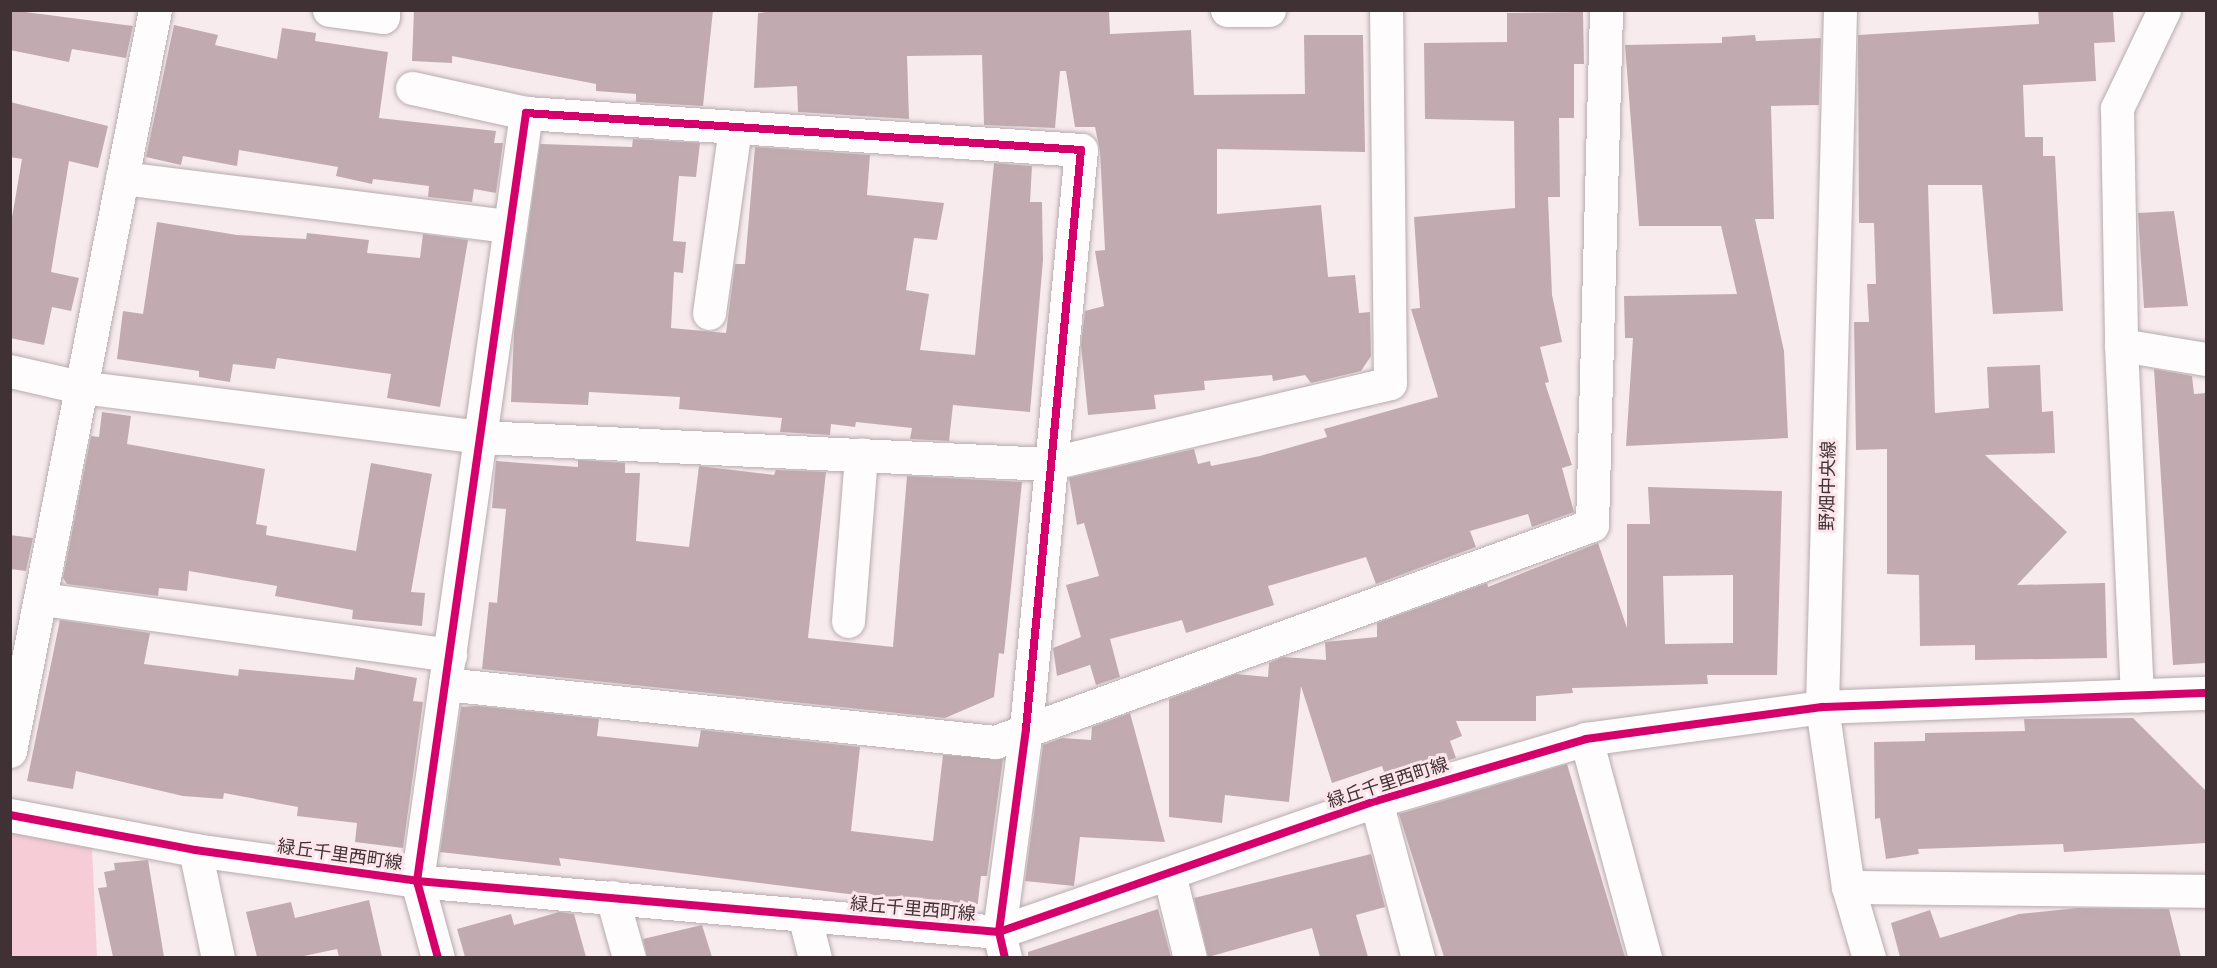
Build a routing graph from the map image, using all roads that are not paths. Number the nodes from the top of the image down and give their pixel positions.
1 (155, 10) edge
2 (329, 10) edge
3 (384, 10) edge
4 (1227, 10) edge
5 (1269, 10) edge
6 (1386, 10) edge
7 (1606, 10) edge
8 (1840, 10) edge
9 (2164, 10) edge
10 (412, 88) dead end
11 (526, 113) junction
12 (735, 127) junction
13 (122, 178) junction
14 (510, 226) junction
15 (709, 313) dead end
16 (2121, 345) junction
17 (2206, 359) edge
18 (10, 371) edge
19 (80, 387) junction
20 (480, 437) junction
21 (861, 455) junction
22 (1048, 464) junction
23 (42, 599) junction
24 (848, 621) dead end
25 (448, 669) junction
26 (2206, 693) edge
27 (2137, 696) junction
28 (1822, 707) junction
29 (1026, 729) junction
30 (1586, 739) junction
31 (10, 752) edge
32 (1376, 801) junction
33 (10, 815) edge
34 (195, 850) junction
35 (1169, 874) junction
36 (417, 881) junction
37 (1848, 887) junction
38 (2206, 891) edge
39 (612, 897) junction
40 (804, 915) junction
41 (1002, 945) edge
42 (218, 957) edge
43 (438, 957) edge
44 (629, 957) edge
45 (815, 957) edge
46 (1191, 957) edge
47 (1418, 957) edge
48 (1645, 957) edge
49 (1869, 957) edge

1 - 13 street
2 - 3 street
4 - 5 street
6 - 22 street
7 - 29 street
8 - 28 street, 野畑中央線
9 - 16 street
10 - 11 street
11 - 12 street
11 - 14 street
12 - 15 street
12 - 22 street
13 - 14 street
13 - 19 street
14 - 20 street
16 - 17 street
16 - 27 street
18 - 19 street
19 - 20 street
19 - 23 street
20 - 21 street
20 - 25 street
21 - 22 street
21 - 24 street
22 - 29 street
23 - 25 street
23 - 31 street
25 - 29 street
25 - 36 street
26 - 27 street, 緑丘千里西町線
27 - 28 street, 緑丘千里西町線
28 - 30 street, 緑丘千里西町線
28 - 37 street, 野畑中央線
29 - 41 street
30 - 32 street, 緑丘千里西町線
30 - 48 street
32 - 35 street, 緑丘千里西町線
32 - 47 street
33 - 34 street, 緑丘千里西町線
34 - 36 street, 緑丘千里西町線
34 - 42 street
35 - 41 street, 緑丘千里西町線
35 - 46 street
36 - 39 street, 緑丘千里西町線
36 - 43 street
37 - 38 street
37 - 49 street, 野畑中央線
39 - 40 street, 緑丘千里西町線
39 - 44 street
40 - 41 street, 緑丘千里西町線
40 - 45 street

